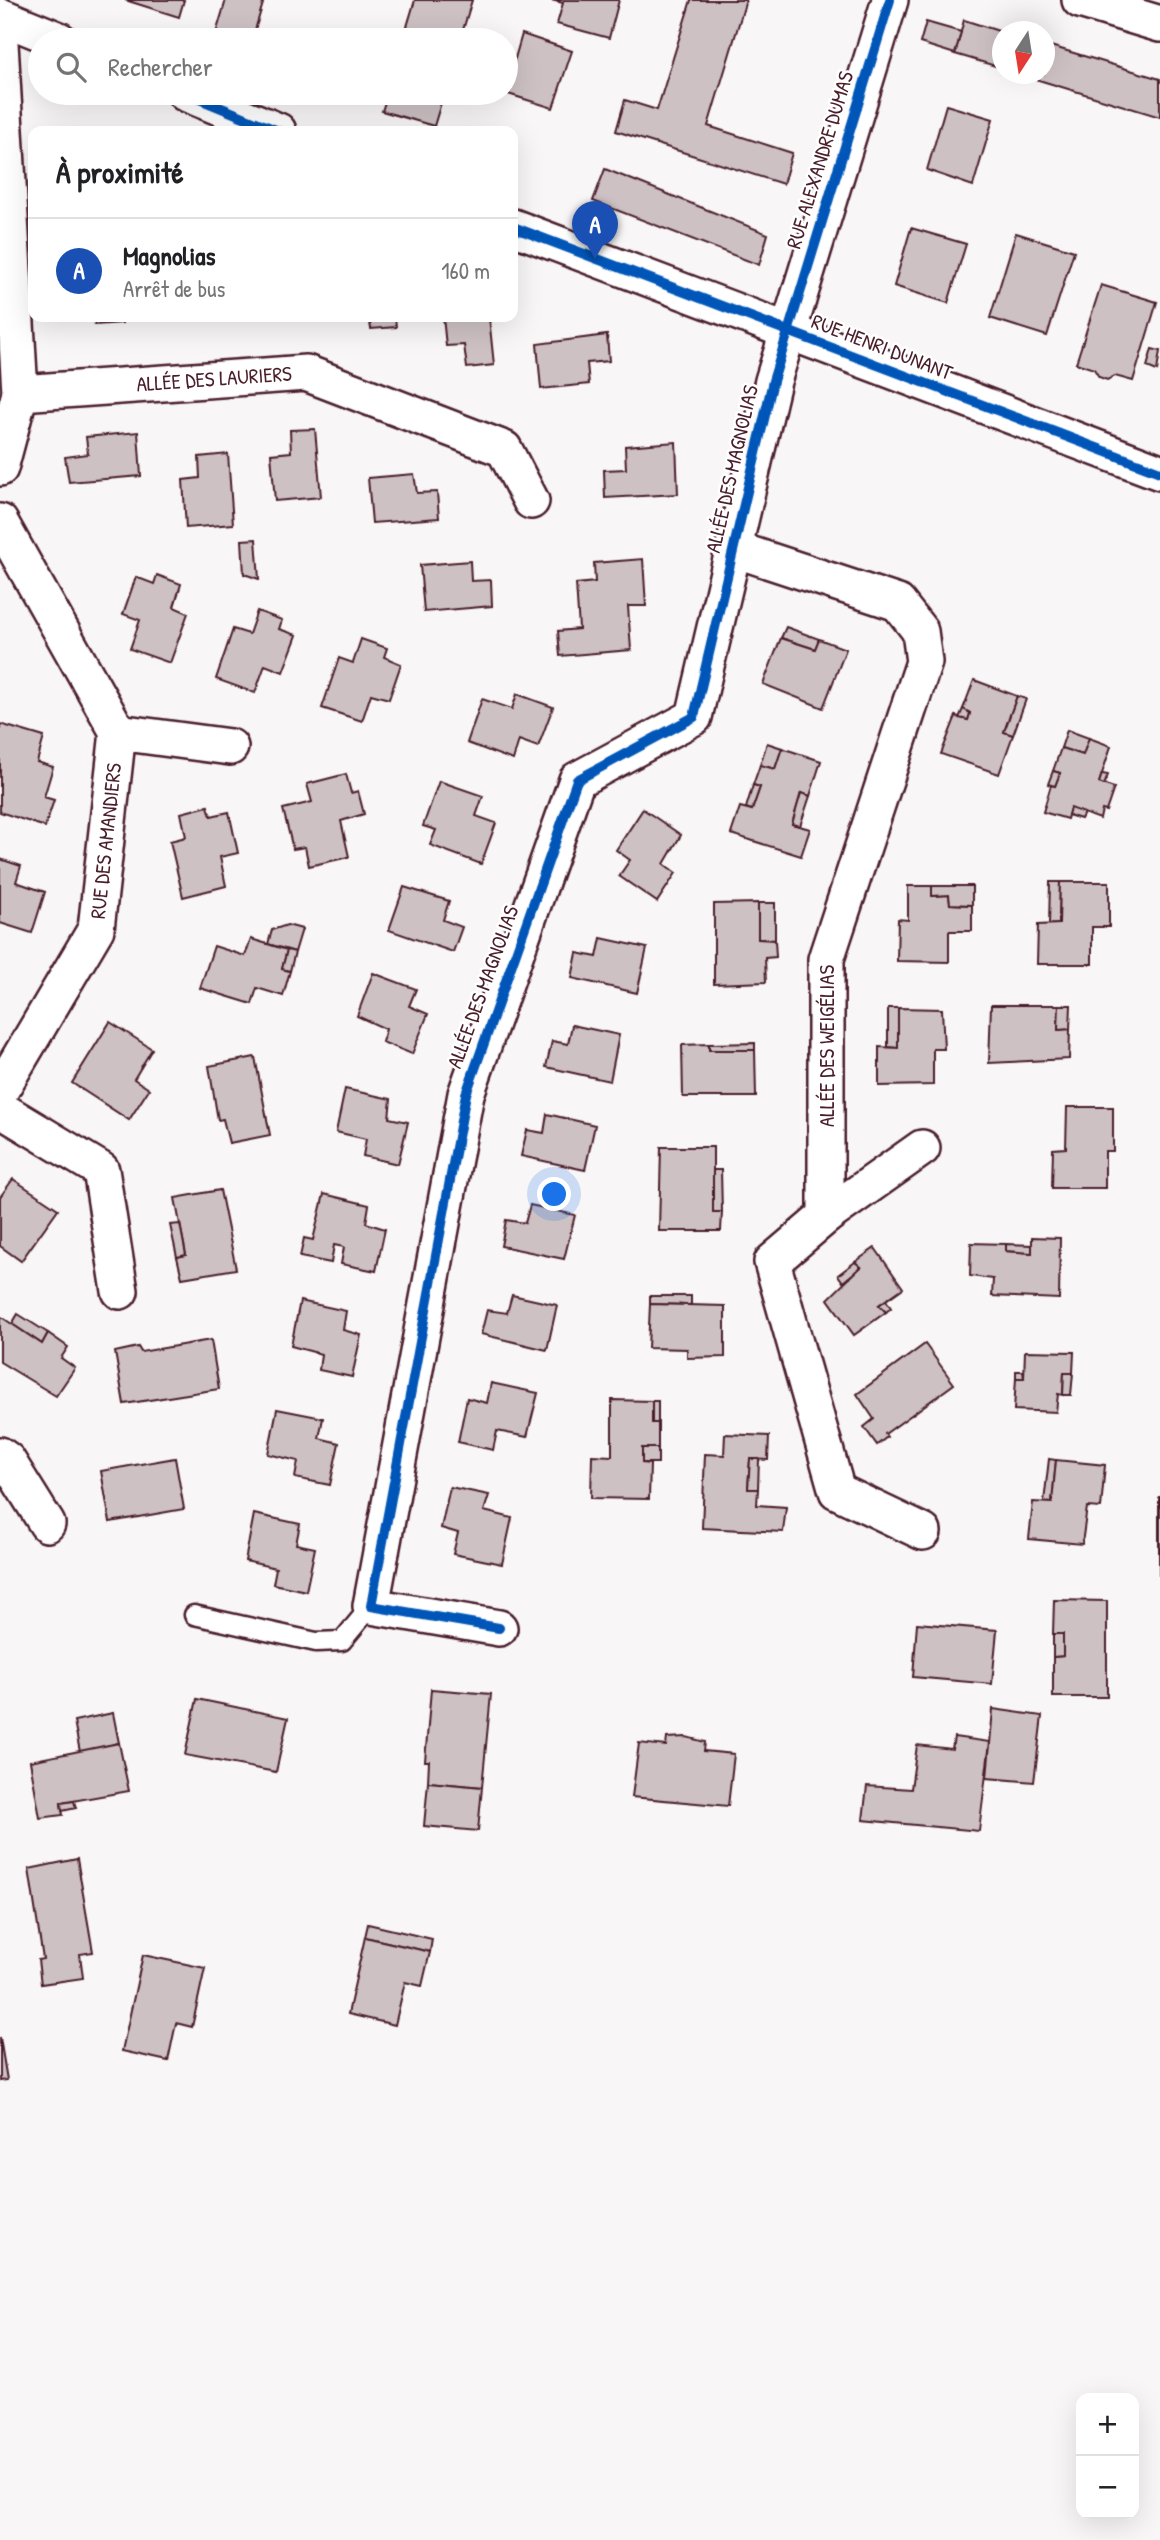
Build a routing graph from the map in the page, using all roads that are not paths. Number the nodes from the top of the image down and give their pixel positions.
1 (2, 0) edge
2 (890, 0) edge
3 (1080, 0) edge
4 (0, 8) edge
5 (0, 16) edge
6 (1160, 24) edge
7 (30, 28) edge
8 (0, 43) edge
9 (214, 105) edge
10 (266, 126) edge
11 (518, 229) edge
12 (788, 331) junction
13 (20, 393) junction
14 (0, 468) edge
15 (1160, 472) edge
16 (531, 501) dead end
17 (0, 522) edge
18 (734, 550) junction
19 (118, 732) junction
20 (230, 747) dead end
21 (0, 1091) edge
22 (0, 1109) edge
23 (922, 1148) dead end
24 (826, 1216) junction
25 (120, 1291) dead end
26 (0, 1455) edge
27 (47, 1524) dead end
28 (923, 1532) dead end
29 (371, 1606) junction
30 (194, 1615) dead end
31 (499, 1628) dead end

1 - 4 street
2 - 12 street, RUE ALEXANDRE DUMAS
3 - 6 street
5 - 7 street
8 - 13 street
9 - 10 street
11 - 12 street, RUE HENRI DUNANT
12 - 15 street, RUE HENRI DUNANT
12 - 18 street, ALLÉE DES MAGNOLIAS
13 - 14 street
13 - 16 street, ALLÉE DES LAURIERS
17 - 19 street, RUE DES AMANDIERS
18 - 24 street, ALLÉE DES WEIGÉLIAS
18 - 29 street, ALLÉE DES MAGNOLIAS
19 - 20 street, RUE DES AMANDIERS
19 - 21 street, RUE DES AMANDIERS
22 - 25 street
23 - 24 street
24 - 28 street
26 - 27 street
29 - 30 lane
29 - 31 street

